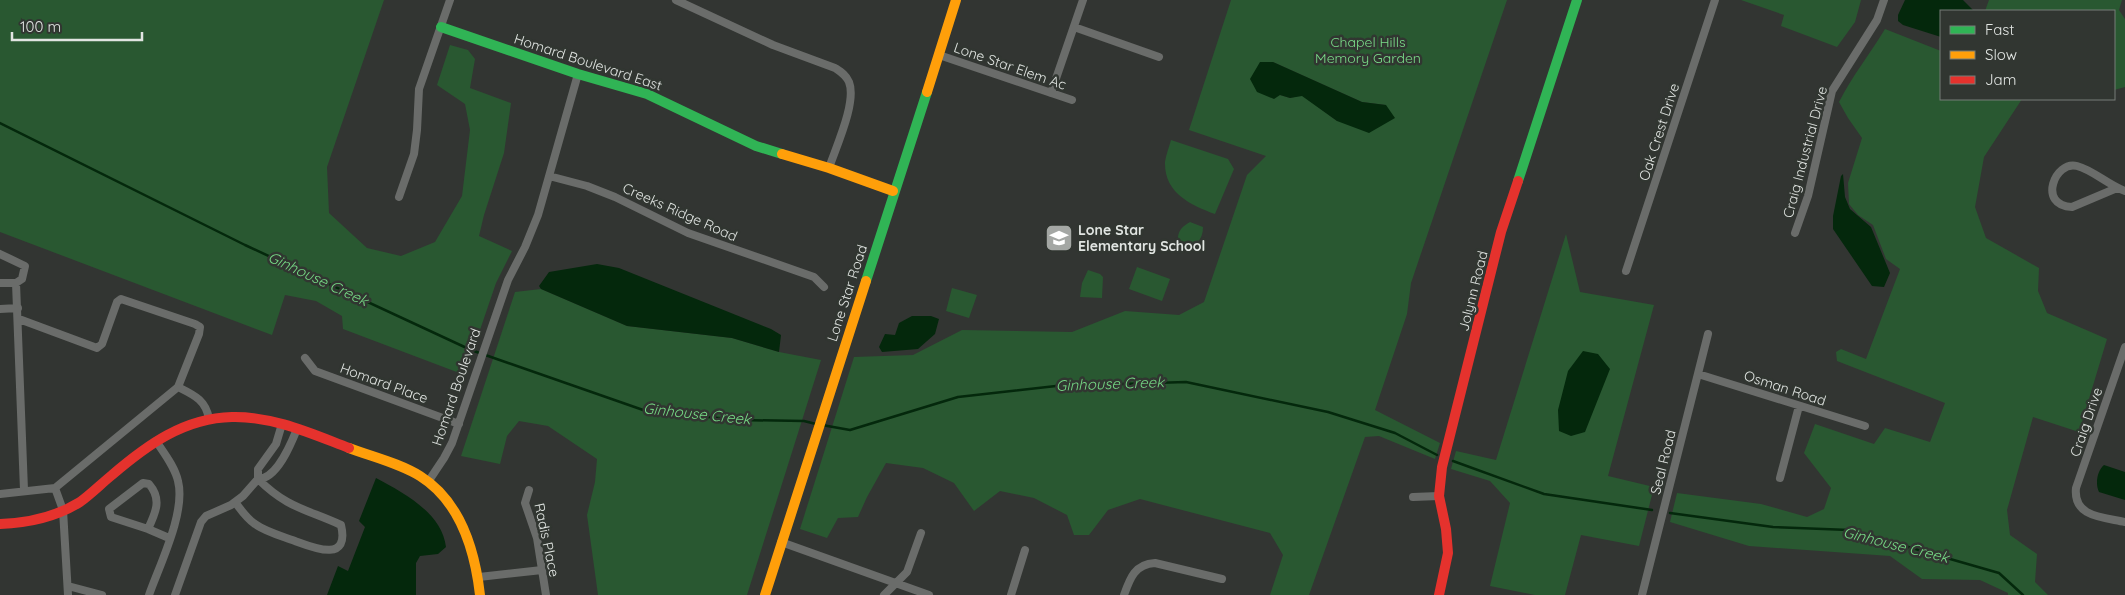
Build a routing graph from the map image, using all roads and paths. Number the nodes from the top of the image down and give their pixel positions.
1 (450, 0) edge
2 (676, 0) edge
3 (956, 0) edge
4 (1082, 0) edge
5 (1577, 0) edge
6 (1715, 0) edge
7 (1884, 0) edge
8 (441, 27) junction
9 (1074, 27) junction
10 (939, 55) junction
11 (1159, 57) dead end
12 (578, 74) junction
13 (1051, 93) junction
14 (1072, 100) dead end
15 (830, 168) junction
16 (549, 176) junction
17 (2117, 188) junction
18 (893, 191) junction
19 (2125, 191) edge
20 (399, 197) dead end
21 (1796, 233) dead end
22 (0, 254) edge
23 (1626, 271) dead end
24 (16, 282) junction
25 (0, 283) edge
26 (824, 288) dead end
27 (18, 308) junction
28 (0, 309) edge
29 (19, 320) junction
30 (1708, 334) dead end
31 (2125, 347) edge
32 (305, 358) dead end
33 (1698, 374) junction
34 (178, 387) junction
35 (1800, 406) junction
36 (209, 419) junction
37 (282, 424) junction
38 (459, 424) junction
39 (1864, 426) dead end
40 (297, 429) junction
41 (156, 441) junction
42 (269, 454) junction
43 (280, 462) junction
44 (1780, 478) dead end
45 (258, 479) junction
46 (428, 482) junction
47 (55, 488) junction
48 (24, 490) junction
49 (529, 490) dead end
50 (0, 494) edge
51 (1439, 496) junction
52 (1413, 497) dead end
53 (235, 502) junction
54 (63, 510) junction
55 (2125, 522) edge
56 (0, 524) edge
57 (148, 529) junction
58 (921, 533) dead end
59 (169, 538) junction
60 (781, 542) junction
61 (1025, 550) dead end
62 (542, 570) junction
63 (479, 577) junction
64 (1222, 579) dead end
65 (895, 584) junction
66 (68, 586) junction
67 (68, 595) edge
68 (102, 595) edge
69 (149, 595) edge
70 (175, 595) edge
71 (480, 595) edge
72 (546, 595) edge
73 (764, 595) edge
74 (884, 595) edge
75 (929, 595) edge
76 (1011, 595) edge
77 (1124, 595) edge
78 (1439, 595) edge
79 (1642, 595) edge

1 - 8 street
2 - 15 street
3 - 10 street, Lone Star Road
4 - 9 street
5 - 51 street, Jolynn Road
6 - 23 street, Oak Crest Drive
7 - 21 street, Craig Industrial Drive
8 - 12 street, Homard Boulevard East
8 - 20 street
9 - 11 street
9 - 13 street
10 - 13 street, Lone Star Elem Ac
10 - 18 street, Lone Star Road
12 - 15 street, Homard Boulevard East
12 - 16 street, Homard Boulevard
13 - 14 street, Lone Star Elem Ac
15 - 18 street, Homard Boulevard East
16 - 26 street, Creeks Ridge Road
16 - 38 street, Homard Boulevard
17 - 17 street
17 - 19 street
18 - 60 street, Lone Star Road
22 - 24 street
24 - 25 street
24 - 27 street
27 - 28 street
27 - 29 street
29 - 34 street
29 - 48 street
30 - 33 street, Seal Road
31 - 55 street, Craig Drive
32 - 38 street, Homard Place
33 - 35 street, Osman Road
33 - 79 street, Seal Road
34 - 36 street
34 - 47 street
35 - 39 street, Osman Road
35 - 44 street
36 - 37 street
36 - 41 street
37 - 40 street
37 - 42 street
38 - 46 street, Homard Boulevard
40 - 43 street
40 - 46 street
41 - 54 street
41 - 59 street
42 - 43 street
42 - 45 street
43 - 45 street
45 - 53 street
45 - 53 street
46 - 63 street
47 - 48 street
47 - 54 street
48 - 50 street
49 - 62 street, Radis Place
51 - 52 street
51 - 78 street, Jolynn Road
53 - 70 street
54 - 56 street
54 - 66 street
57 - 57 street
57 - 59 street
58 - 65 street
59 - 69 street
60 - 65 street
60 - 73 street, Lone Star Road
61 - 76 street
62 - 63 street
62 - 72 street, Radis Place
63 - 71 street
64 - 77 street
65 - 74 street
65 - 75 street
66 - 67 street
66 - 68 street

